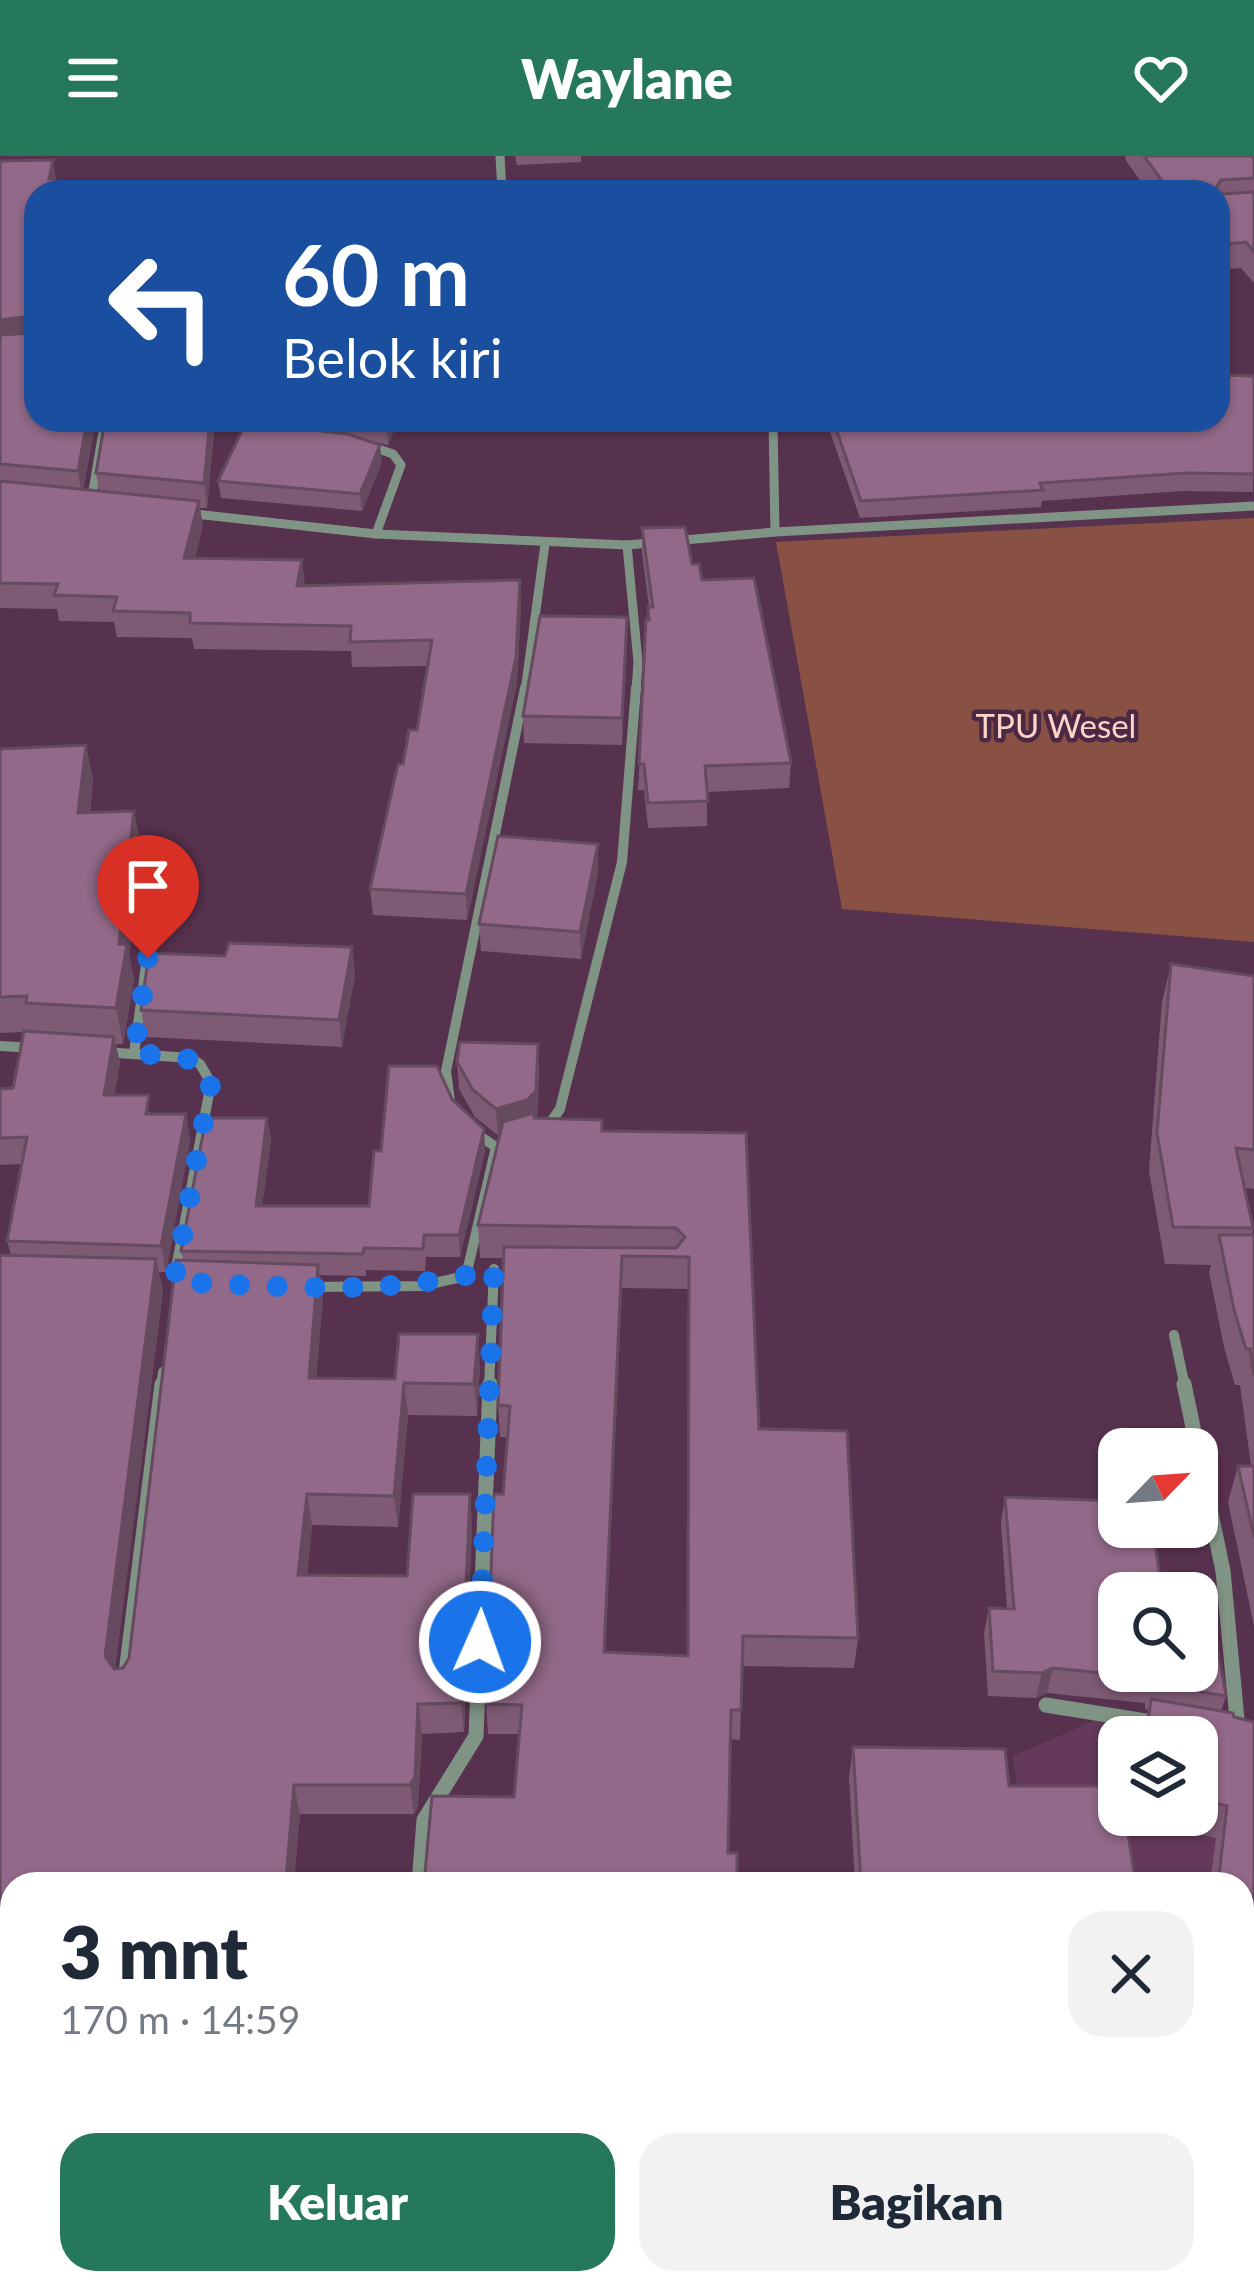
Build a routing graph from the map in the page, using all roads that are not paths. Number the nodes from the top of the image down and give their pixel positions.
1 (103, 432) edge
2 (319, 432) edge
3 (773, 432) edge
4 (296, 439) edge
5 (316, 441) junction
6 (334, 442) edge
7 (353, 444) edge
8 (68, 501) edge
9 (90, 503) junction
10 (114, 506) edge
11 (1254, 506) edge
12 (162, 511) edge
13 (775, 532) junction
14 (376, 534) junction
15 (545, 544) junction
16 (627, 545) junction
17 (148, 958) edge
18 (0, 1046) edge
19 (45, 1049) edge
20 (90, 1052) edge
21 (134, 1054) junction
22 (529, 1141) edge
23 (512, 1144) edge
24 (496, 1147) junction
25 (466, 1276) junction
26 (152, 1282) edge
27 (174, 1282) junction
28 (196, 1283) edge
29 (287, 1286) edge
30 (1174, 1335) dead end
31 (165, 1354) edge
32 (124, 1687) edge
33 (1046, 1705) dead end
34 (1113, 1716) edge
35 (1246, 1737) edge
36 (420, 1872) edge

1 - 9 street
2 - 5 street
3 - 13 street
4 - 5 street
5 - 6 street
7 - 14 street
8 - 9 street
9 - 10 street
11 - 13 street
12 - 14 street
13 - 16 street
14 - 15 street
15 - 16 street
15 - 24 street
16 - 22 street
17 - 21 street
18 - 19 street
20 - 21 street
21 - 27 street
23 - 24 street
24 - 25 street
25 - 29 street
25 - 36 street
26 - 27 street
27 - 28 street
30 - 35 street
31 - 32 street
33 - 34 street

